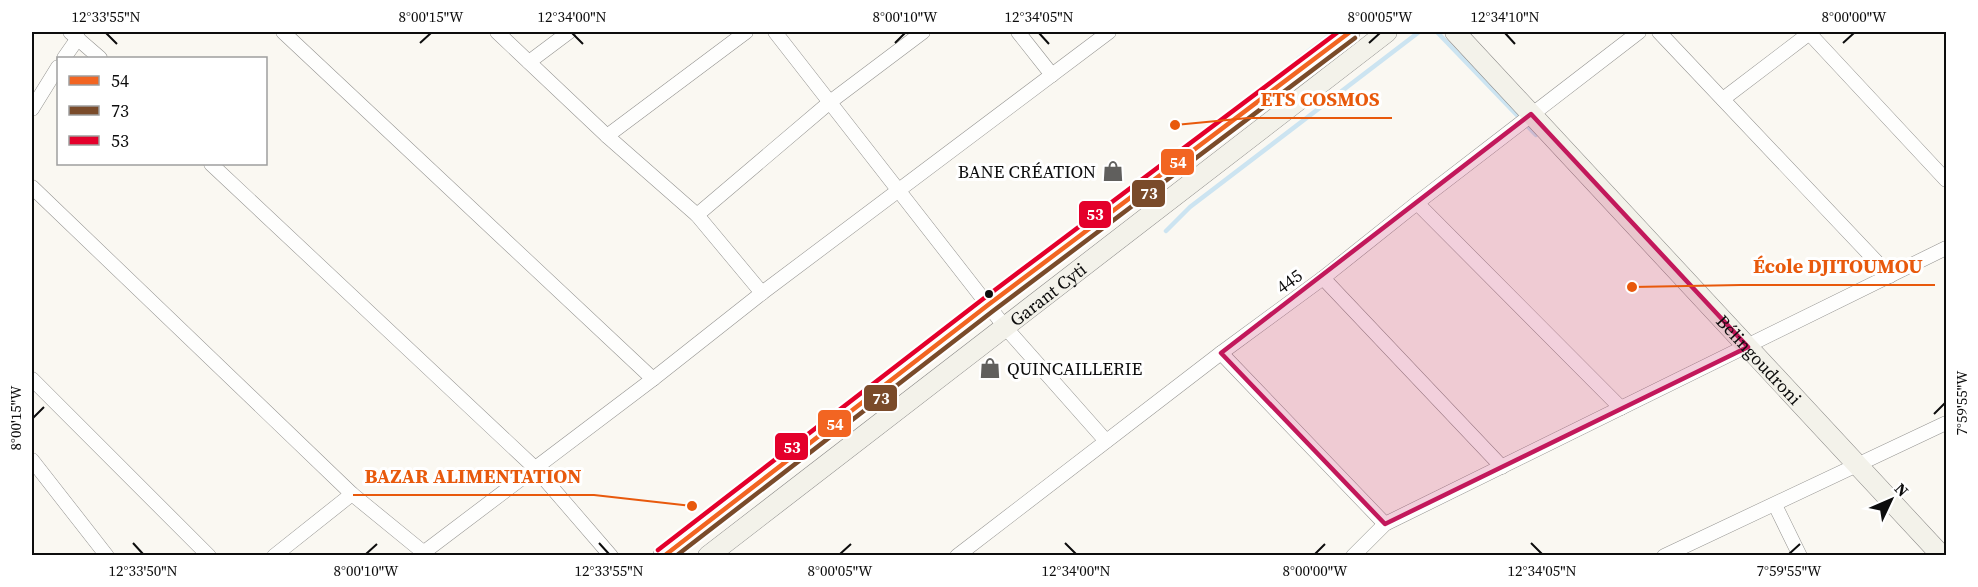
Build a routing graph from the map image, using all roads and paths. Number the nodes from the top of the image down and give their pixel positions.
1 (283, 32) edge
2 (497, 32) edge
3 (569, 32) edge
4 (746, 32) edge
5 (775, 32) edge
6 (923, 32) edge
7 (1018, 32) edge
8 (1109, 32) edge
9 (1350, 32) edge
10 (1387, 32) edge
11 (1455, 32) edge
12 (1640, 32) edge
13 (1659, 32) edge
14 (1810, 32) edge
15 (74, 35) edge
16 (64, 57) edge
17 (99, 57) edge
18 (529, 62) junction
19 (57, 69) edge
20 (1052, 75) junction
21 (1723, 99) junction
22 (830, 102) junction
23 (32, 109) edge
24 (1531, 114) junction
25 (607, 136) junction
26 (213, 165) edge
27 (1947, 180) edge
28 (32, 187) edge
29 (898, 190) junction
30 (1417, 203) junction
31 (697, 215) junction
32 (1947, 248) edge
33 (1890, 276) junction
34 (1323, 278) junction
35 (762, 293) junction
36 (988, 305) junction
37 (1005, 327) junction
38 (1748, 347) junction
39 (1221, 353) junction
40 (32, 379) edge
41 (653, 379) junction
42 (1621, 408) junction
43 (1947, 423) edge
44 (1106, 441) junction
45 (32, 460) edge
46 (1858, 465) junction
47 (1502, 466) junction
48 (535, 468) junction
49 (352, 494) junction
50 (1775, 505) junction
51 (1385, 524) junction
52 (421, 554) edge
53 (107, 555) edge
54 (209, 555) edge
55 (274, 555) edge
56 (611, 555) edge
57 (663, 555) edge
58 (708, 555) edge
59 (957, 555) edge
60 (1353, 555) edge
61 (1664, 555) edge
62 (1800, 555) edge
63 (1942, 555) edge

1 - 41 street
2 - 18 street
3 - 18 street
4 - 25 street
5 - 22 street
6 - 22 street
7 - 20 street
8 - 20 street
9 - 36 main road, Garant Cyti
10 - 37 main road, Garant Cyti
11 - 24 main road, Bélingoudroni
12 - 24 street, 445
13 - 21 street
14 - 21 street
14 - 27 street
15 - 16 street
15 - 17 street
18 - 25 street
19 - 23 street
20 - 29 street
21 - 33 street
22 - 29 street
22 - 31 street
24 - 30 street, 445
24 - 38 main road, Bélingoudroni
25 - 31 street
26 - 48 street
28 - 49 street
29 - 35 street
29 - 36 street
30 - 34 street, 445
30 - 42 street
31 - 35 street
32 - 33 street
33 - 38 street
34 - 39 street, 445
34 - 47 street
35 - 41 street
36 - 37 street
36 - 57 main road, Garant Cyti
37 - 44 street
37 - 58 main road, Garant Cyti
38 - 42 street
38 - 46 main road, Bélingoudroni
39 - 44 street, 445
39 - 51 street
40 - 54 street
41 - 48 street
42 - 47 street
43 - 46 street
44 - 59 street, 445
45 - 53 street
46 - 50 street
46 - 63 main road, Bélingoudroni
47 - 51 street
48 - 52 street
48 - 56 street
49 - 52 street
49 - 55 street
50 - 61 street
50 - 62 street
51 - 60 street

